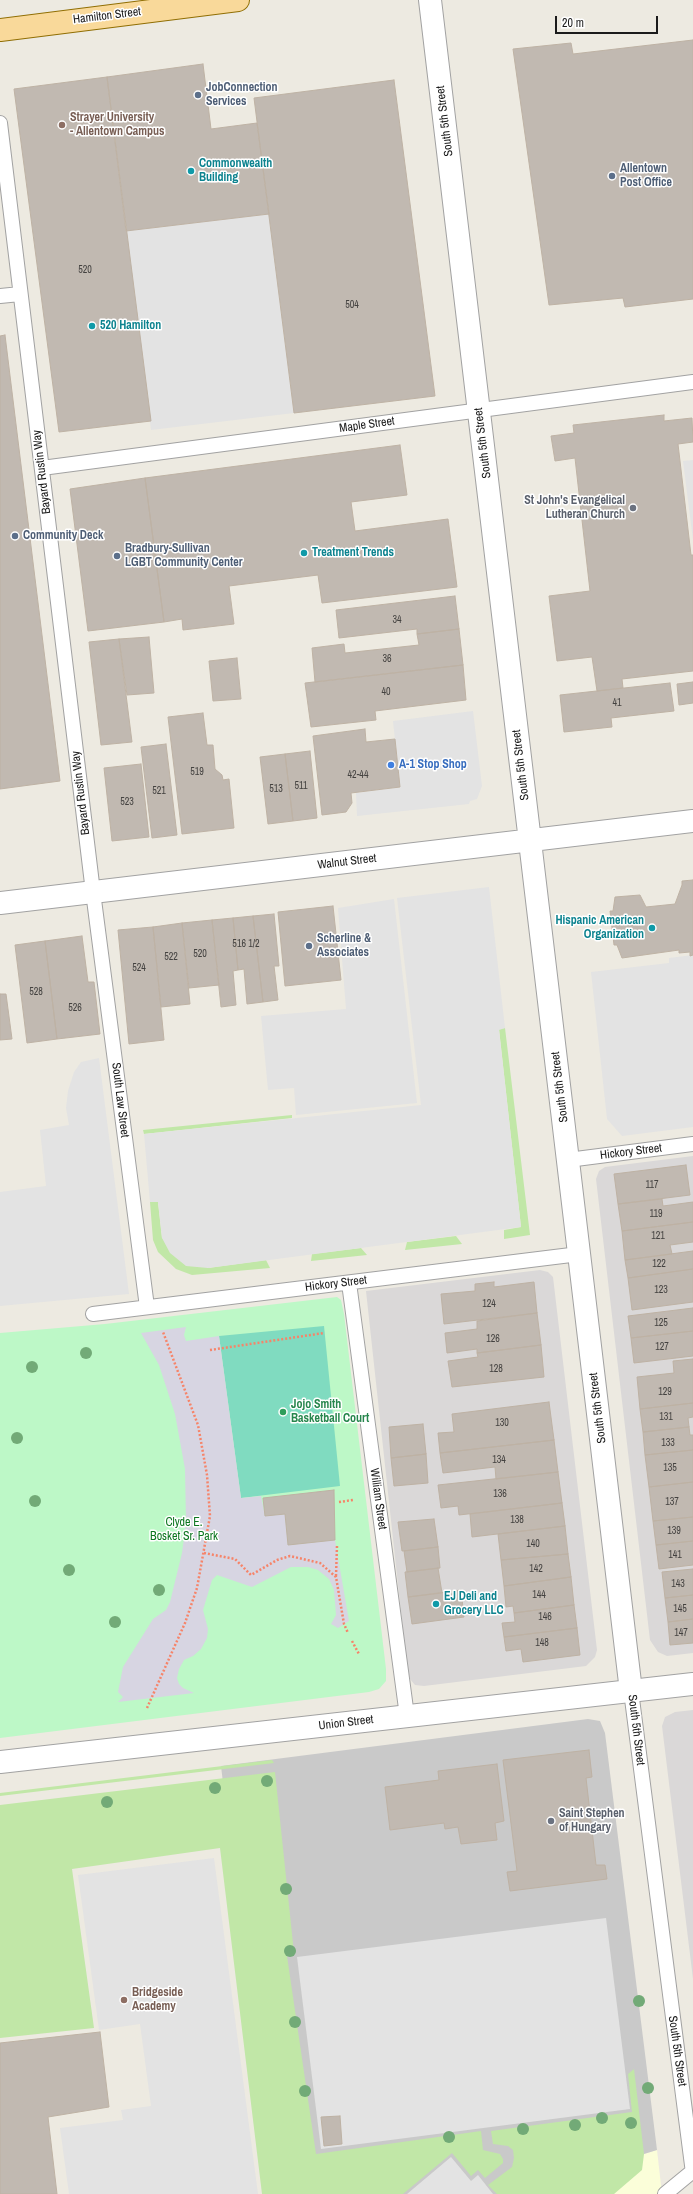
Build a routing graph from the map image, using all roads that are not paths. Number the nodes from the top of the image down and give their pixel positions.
1 (238, 0) edge
2 (430, 0) edge
3 (0, 30) edge
4 (0, 123) edge
5 (20, 294) junction
6 (0, 296) edge
7 (693, 382) edge
8 (479, 410) junction
9 (42, 468) junction
10 (693, 821) edge
11 (531, 840) junction
12 (93, 892) junction
13 (0, 903) edge
14 (693, 1144) edge
15 (568, 1160) junction
16 (579, 1254) junction
17 (349, 1283) junction
18 (147, 1308) junction
19 (93, 1314) dead end
20 (693, 1684) edge
21 (631, 1690) junction
22 (407, 1716) junction
23 (0, 1762) edge
24 (693, 2172) edge
25 (665, 2194) edge

1 - 3 main road, Hamilton Street
2 - 8 street, South 5th Street
4 - 5 lane, Bayard Rustin Way
5 - 6 lane
5 - 9 lane, Bayard Rustin Way
7 - 8 lane, Maple Street
8 - 9 lane, Maple Street
8 - 11 street, South 5th Street
9 - 12 lane, Bayard Rustin Way
10 - 11 street, Walnut Street
11 - 12 street, Walnut Street
11 - 15 street, South 5th Street
12 - 13 street, Walnut Street
12 - 18 lane, South Law Street
14 - 15 lane, Hickory Street
15 - 16 street, South 5th Street
16 - 17 lane, Hickory Street
16 - 21 street, South 5th Street
17 - 18 lane, Hickory Street
17 - 22 lane, William Street
18 - 19 lane, Hickory Street
20 - 21 street, Union Street
21 - 22 street, Union Street
21 - 24 lane, South 5th Street
22 - 23 street, Union Street
24 - 25 lane

